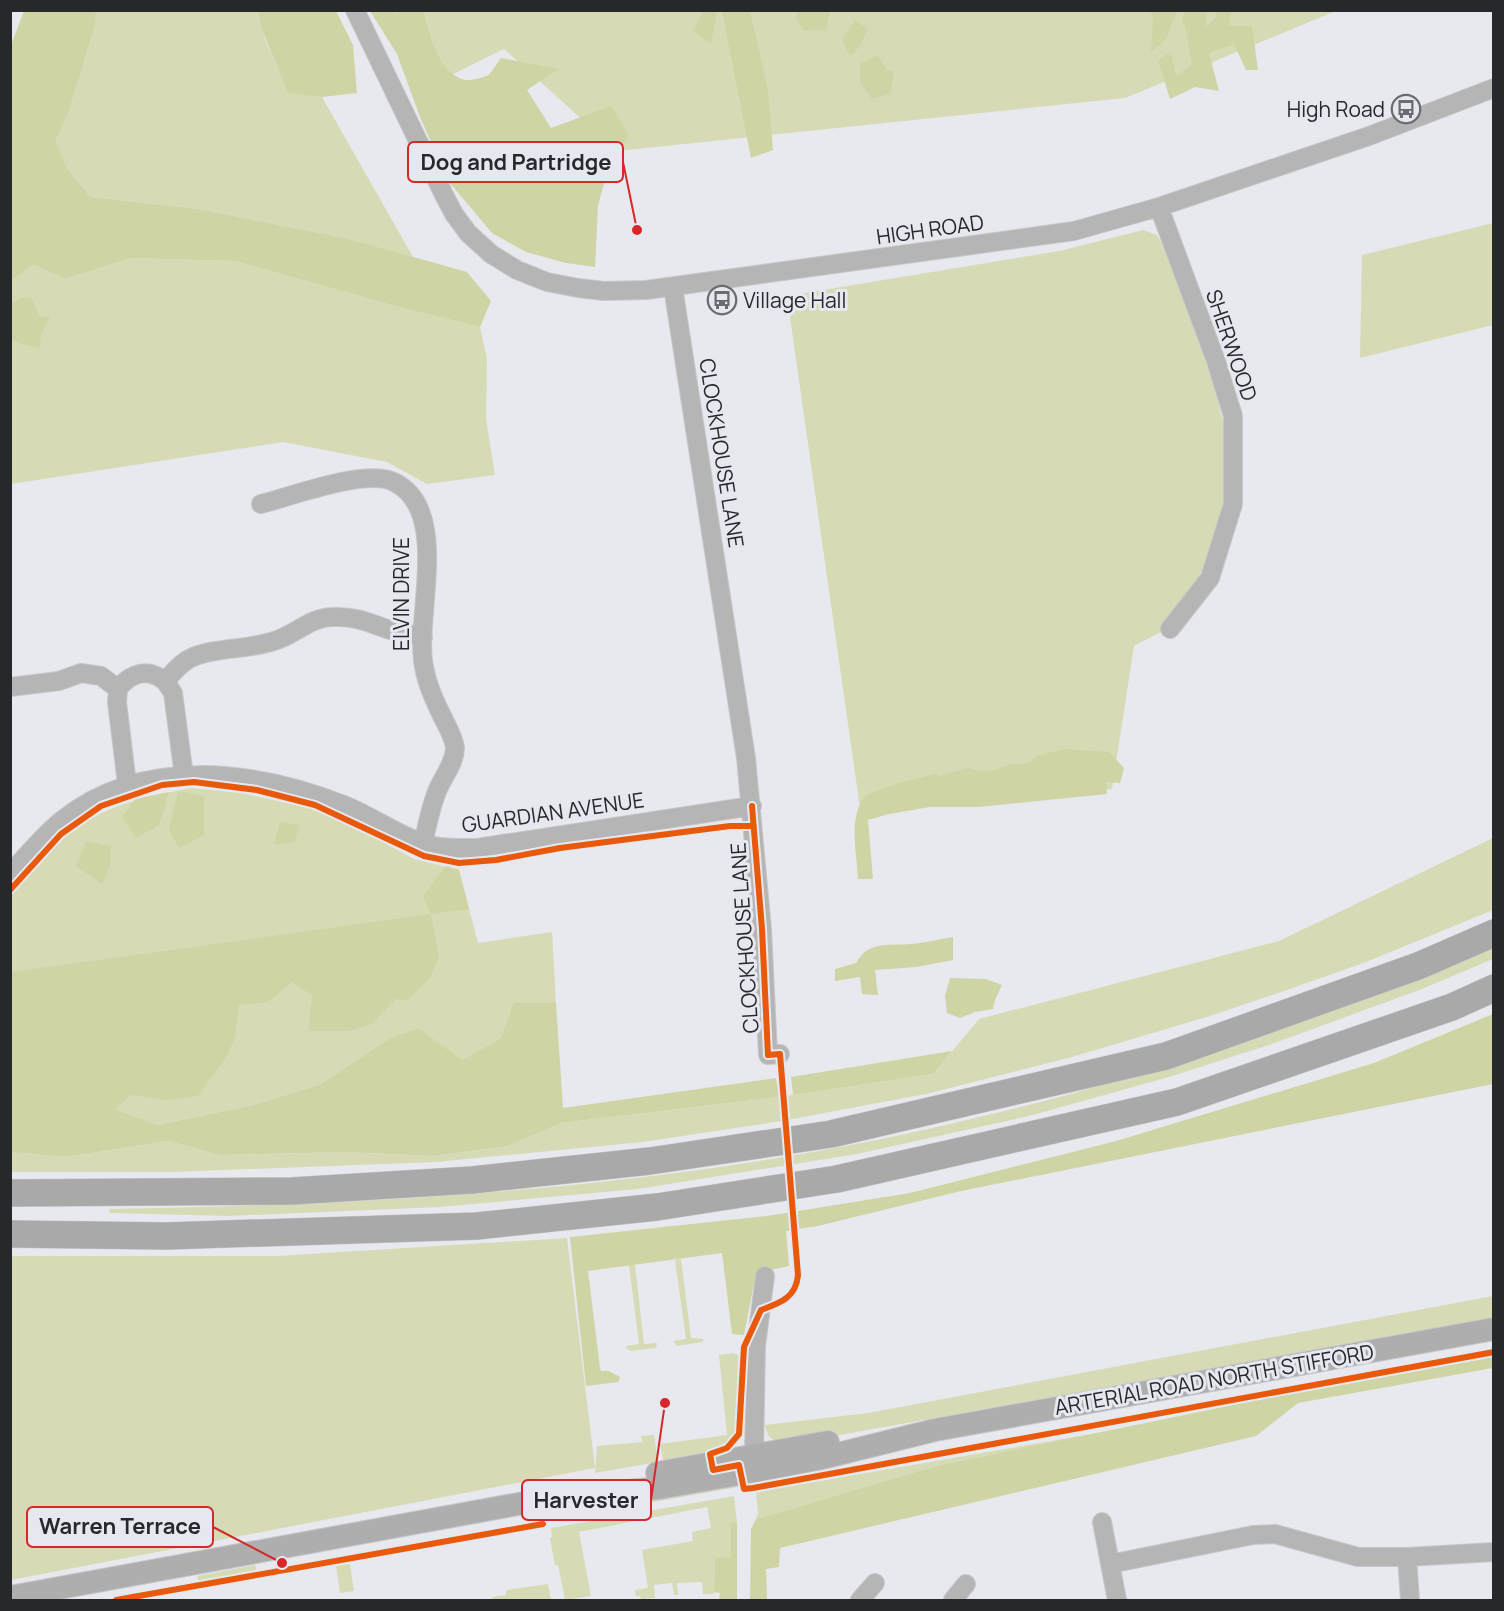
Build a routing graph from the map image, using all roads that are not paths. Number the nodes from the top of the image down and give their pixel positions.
1 (355, 10) edge
2 (1494, 88) edge
3 (1159, 207) junction
4 (674, 287) junction
5 (261, 504) dead end
6 (1170, 629) dead end
7 (423, 637) junction
8 (165, 681) junction
9 (10, 687) edge
10 (118, 688) junction
11 (184, 776) junction
12 (127, 784) junction
13 (752, 806) junction
14 (423, 843) junction
15 (10, 874) edge
16 (1494, 933) edge
17 (1494, 988) edge
18 (772, 1060) dead end
19 (10, 1193) edge
20 (10, 1234) edge
21 (765, 1276) dead end
22 (1494, 1329) edge
23 (934, 1430) junction
24 (754, 1454) junction
25 (560, 1498) junction
26 (1102, 1522) dead end
27 (1494, 1552) edge
28 (1407, 1557) junction
29 (1110, 1564) junction
30 (875, 1583) dead end
31 (966, 1584) dead end
32 (10, 1597) edge
33 (861, 1600) edge
34 (953, 1600) edge
35 (1117, 1600) edge
36 (1410, 1600) edge

1 - 4 street, HIGH ROAD
2 - 3 street, HIGH ROAD
3 - 4 street, HIGH ROAD
3 - 6 street, SHERWOOD
4 - 13 street, CLOCKHOUSE LANE
5 - 7 street, ELVIN DRIVE
7 - 8 street
7 - 14 street, ELVIN DRIVE
8 - 10 street
8 - 11 street
9 - 10 street
10 - 12 street
11 - 12 street, GUARDIAN AVENUE
11 - 14 street, GUARDIAN AVENUE
12 - 15 street, GUARDIAN AVENUE
13 - 14 street, GUARDIAN AVENUE
13 - 18 street, CLOCKHOUSE LANE
16 - 19 highway
17 - 20 highway
21 - 24 street
22 - 23 main road, ARTERIAL ROAD NORTH STIFFORD
23 - 24 main road, ARTERIAL ROAD NORTH STIFFORD
23 - 25 main road, ARTERIAL ROAD NORTH STIFFORD
24 - 25 main road, ARTERIAL ROAD NORTH STIFFORD
25 - 32 main road, ARTERIAL ROAD NORTH STIFFORD
26 - 29 street
27 - 28 street
28 - 29 street
28 - 36 street
29 - 35 street
30 - 33 street
31 - 34 street

